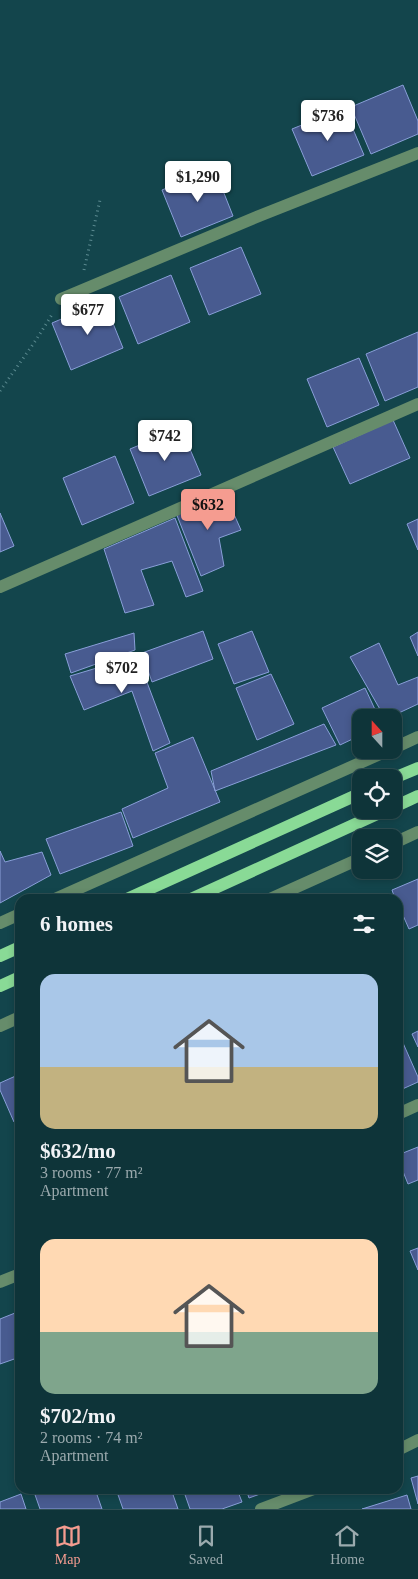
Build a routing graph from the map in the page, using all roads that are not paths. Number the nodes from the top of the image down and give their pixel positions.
1 (418, 153) edge
2 (61, 299) dead end
3 (418, 404) edge
4 (0, 587) edge
5 (418, 737) edge
6 (402, 744) edge
7 (369, 759) edge
8 (418, 768) edge
9 (402, 775) edge
10 (418, 796) edge
11 (352, 797) edge
12 (402, 803) edge
13 (366, 819) edge
14 (418, 832) edge
15 (402, 839) edge
16 (352, 862) edge
17 (66, 894) edge
18 (138, 894) edge
19 (202, 894) edge
20 (281, 894) edge
21 (15, 916) edge
22 (0, 923) edge
23 (15, 949) edge
24 (0, 956) edge
25 (15, 979) edge
26 (0, 986) edge
27 (15, 1019) edge
28 (0, 1026) edge
29 (418, 1105) edge
30 (403, 1112) edge
31 (15, 1276) edge
32 (0, 1282) edge
33 (418, 1440) edge
34 (403, 1448) edge
35 (301, 1494) edge
36 (261, 1509) edge

1 - 2 street
3 - 4 street
5 - 6 street
7 - 17 street
8 - 9 main road
10 - 12 main road
11 - 18 main road
13 - 19 main road
14 - 15 street
16 - 20 street
21 - 22 street
23 - 24 main road
25 - 26 main road
27 - 28 street
29 - 30 street
31 - 32 street
33 - 34 street
35 - 36 street

